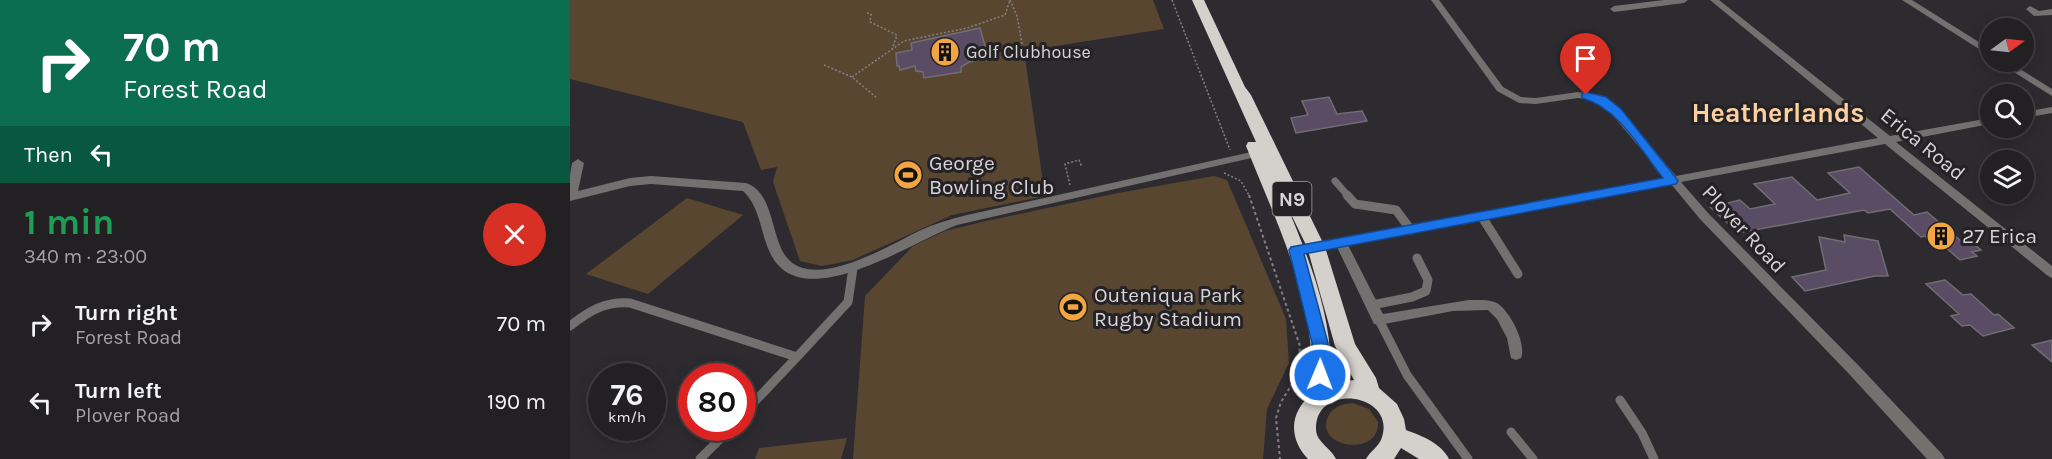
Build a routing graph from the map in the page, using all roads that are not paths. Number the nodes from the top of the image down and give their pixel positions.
1 (1198, 0) edge
2 (1435, 0) edge
3 (1684, 0) edge
4 (1714, 0) edge
5 (1906, 0) edge
6 (1614, 9) dead end
7 (2030, 9) dead end
8 (2052, 12) edge
9 (1980, 47) edge
10 (2019, 72) edge
11 (2052, 93) edge
12 (2052, 110) edge
13 (2034, 113) edge
14 (1980, 123) edge
15 (1888, 140) junction
16 (1263, 153) junction
17 (578, 163) dead end
18 (1672, 181) junction
19 (1335, 182) dead end
20 (570, 197) edge
21 (1482, 216) junction
22 (1412, 230) junction
23 (1341, 243) junction
24 (1316, 247) junction
25 (1296, 250) junction
26 (1417, 258) dead end
27 (852, 268) junction
28 (2052, 273) edge
29 (1518, 274) dead end
30 (1372, 305) junction
31 (1379, 320) junction
32 (570, 326) edge
33 (1516, 354) dead end
34 (797, 357) junction
35 (1369, 392) junction
36 (1319, 397) junction
37 (1620, 400) dead end
38 (756, 401) edge
39 (1511, 432) dead end
40 (1394, 435) junction
41 (718, 441) edge
42 (1382, 458) edge
43 (700, 459) edge
44 (1324, 459) edge
45 (1437, 459) edge
46 (1468, 459) edge
47 (1533, 459) edge
48 (1654, 459) edge
49 (1937, 459) edge

1 - 16 highway, N9
2 - 18 street, Plover Road
3 - 6 street
4 - 15 street, Erica Road
5 - 9 street
7 - 8 street
10 - 11 street
12 - 13 street
14 - 15 street
15 - 18 street
15 - 28 street, Erica Road
16 - 24 highway, N9
16 - 25 highway, N9
16 - 27 street
17 - 20 street
18 - 21 street
18 - 49 street, Plover Road
19 - 22 lane
20 - 27 street
21 - 22 street
21 - 29 lane
22 - 23 street
23 - 24 street
23 - 30 street
24 - 25 street
24 - 35 highway, N9
25 - 36 highway, N9
26 - 30 lane
27 - 34 lane
30 - 31 street
31 - 33 street
31 - 46 lane
32 - 34 lane
34 - 38 lane
35 - 36 highway
35 - 40 highway, N9
36 - 44 highway, N9
37 - 48 lane
39 - 47 lane
40 - 42 highway
40 - 45 highway
41 - 43 lane

